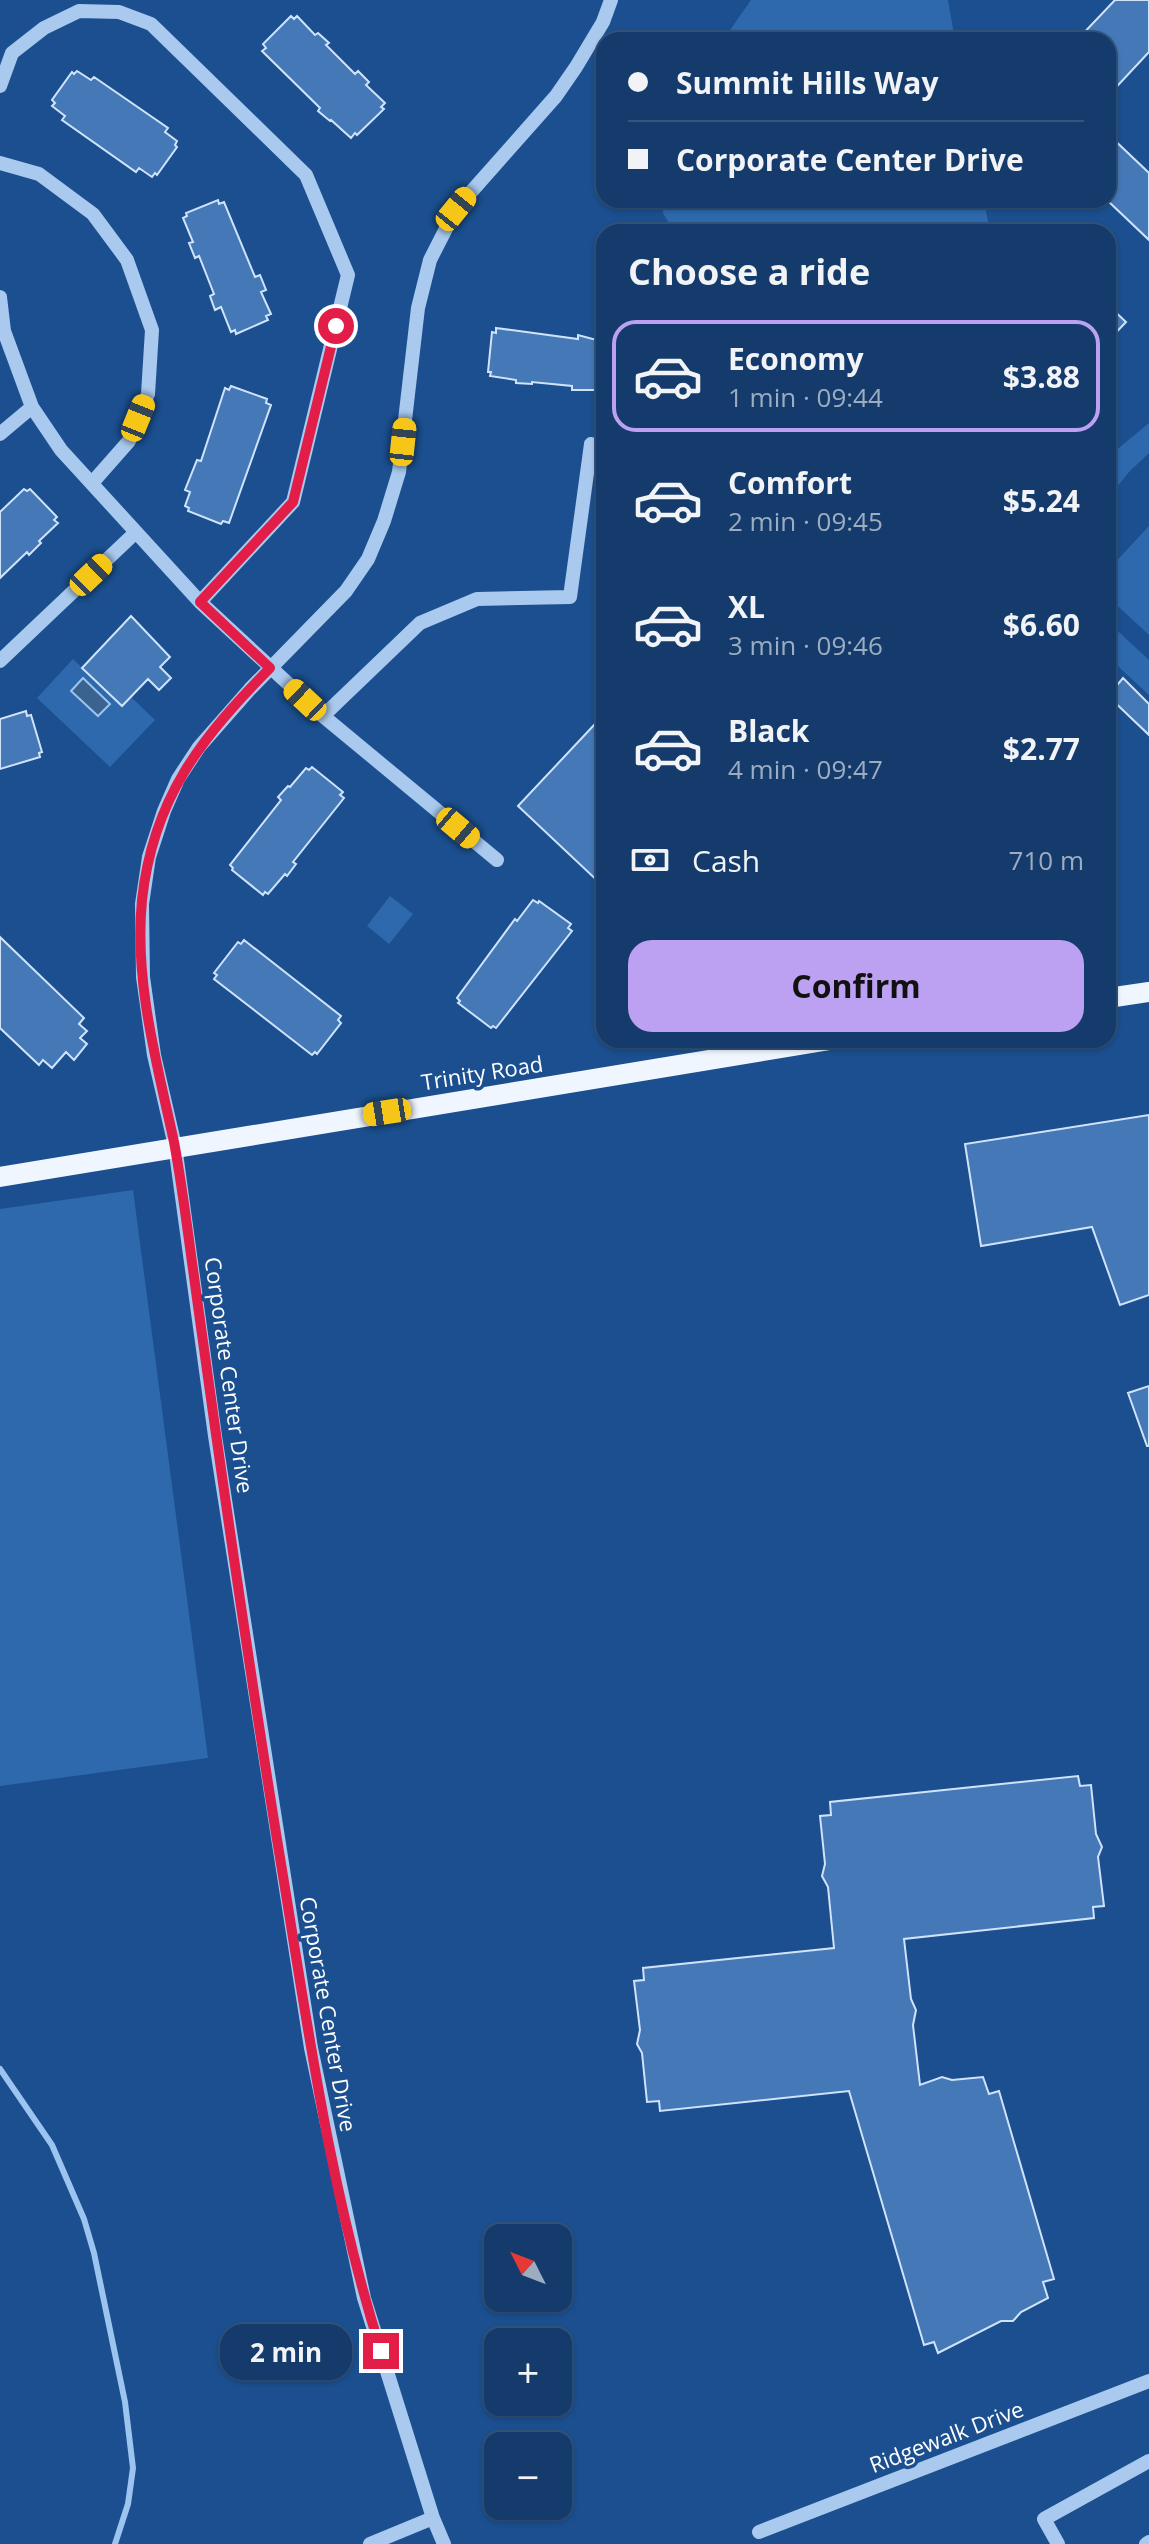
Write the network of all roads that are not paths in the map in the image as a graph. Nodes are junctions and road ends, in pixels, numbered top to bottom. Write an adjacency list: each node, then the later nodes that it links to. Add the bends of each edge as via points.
1 (611, 0): 2 (street, Corporate Center Drive)
2 (597, 32)
3 (596, 33): 14 (street, Corporate Center Drive, via 556,96 477,183 443,233 418,308 399,472 384,521 368,559 346,591)
4 (0, 86): 12 (street, via 12,53 44,28 79,11 119,12 151,24 306,175 348,275 293,502)
5 (0, 163): 10 (street, via 39,174 93,214 127,260 152,330 148,394 129,441)
6 (0, 297): 7 (street, via 4,331)
7 (32, 407): 8 (street); 10 (street)
8 (0, 434)
9 (591, 444): 15 (street, via 570,597 477,599 420,623)
10 (92, 483): 11 (street)
11 (136, 532): 12 (street); 13 (street)
12 (200, 602): 14 (street)
13 (0, 661)
14 (270, 668): 15 (street); 20 (street, Corporate Center Drive, via 199,747 178,779 149,857 142,904 143,977)
15 (323, 716): 16 (street)
16 (497, 860)
17 (1149, 992): 18 (main road)
18 (1116, 997)
19 (781, 1048): 20 (main road, Trinity Road)
20 (175, 1146): 21 (main road, Trinity Road); 24 (street, Corporate Center Drive, via 311,2048 364,2298)
21 (0, 1177)
22 (1149, 2381): 25 (street, Ridgewalk Drive)
23 (1149, 2461): 28 (street, via 1044,2519)
24 (433, 2518): 26 (street); 27 (street, Corporate Center Drive)
25 (759, 2532)
26 (370, 2544)
27 (444, 2544)
28 (1058, 2544)

